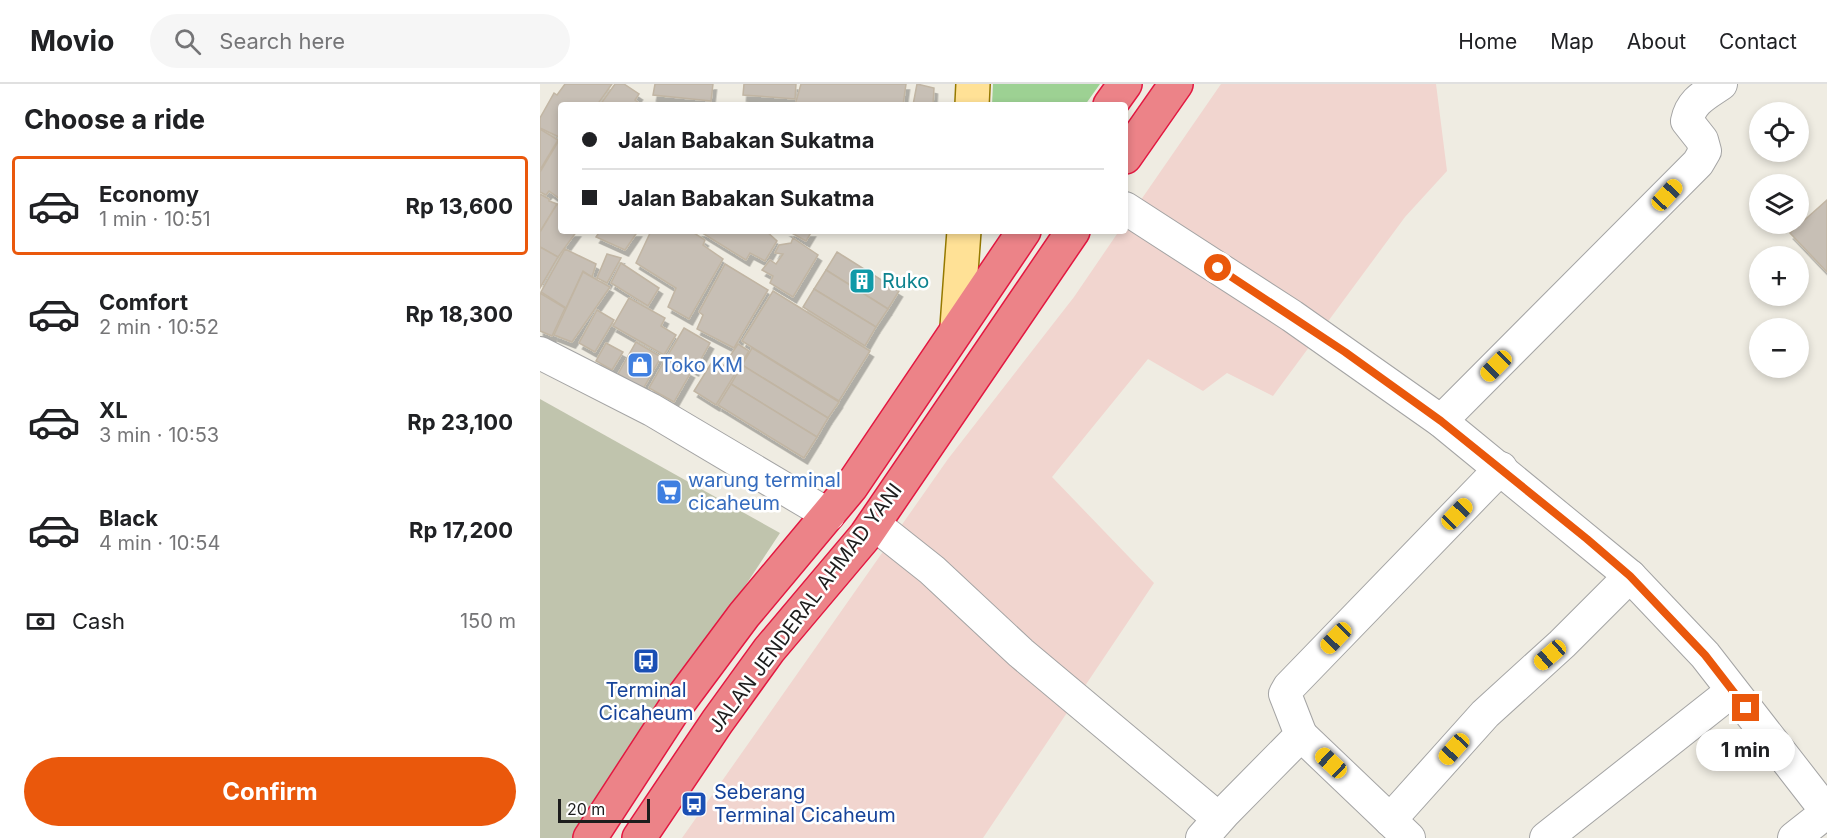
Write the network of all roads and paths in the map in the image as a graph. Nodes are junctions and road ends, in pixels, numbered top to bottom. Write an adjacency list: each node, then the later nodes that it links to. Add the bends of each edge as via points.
1 (973, 84): 5 (main road)
2 (1125, 84): 6 (highway)
3 (1721, 84): 14 (street, via 1689,110 1688,121 1706,151 1698,163)
4 (1166, 90): 7 (highway)
5 (972, 102)
6 (1112, 102)
7 (1128, 152)
8 (1128, 210): 14 (street, via 1292,316)
9 (964, 234): 12 (main road, JALAN JENDERAL AHMAD YANI)
10 (1022, 234): 12 (highway, JALAN JENDERAL AHMAD YANI)
11 (1071, 234): 17 (highway, JALAN JENDERAL AHMAD YANI)
12 (957, 327): 16 (highway, JALAN JENDERAL AHMAD YANI)
13 (540, 353): 16 (street, via 652,410)
14 (1441, 421): 15 (street)
15 (1501, 468): 18 (street); 20 (street, via 1289,687 1285,694)
16 (829, 515): 24 (highway, JALAN JENDERAL AHMAD YANI, via 750,607 674,709)
17 (874, 524): 22 (street, via 932,570); 25 (highway, JALAN JENDERAL AHMAD YANI, via 770,650)
18 (1630, 576): 19 (street, via 1705,655); 23 (street, via 1485,714)
19 (1732, 691): 21 (street); 26 (street)
20 (1301, 735): 22 (street); 23 (street)
21 (1818, 823)
22 (1210, 828)
23 (1400, 829)
24 (590, 838)
25 (639, 838)
26 (1546, 838)

